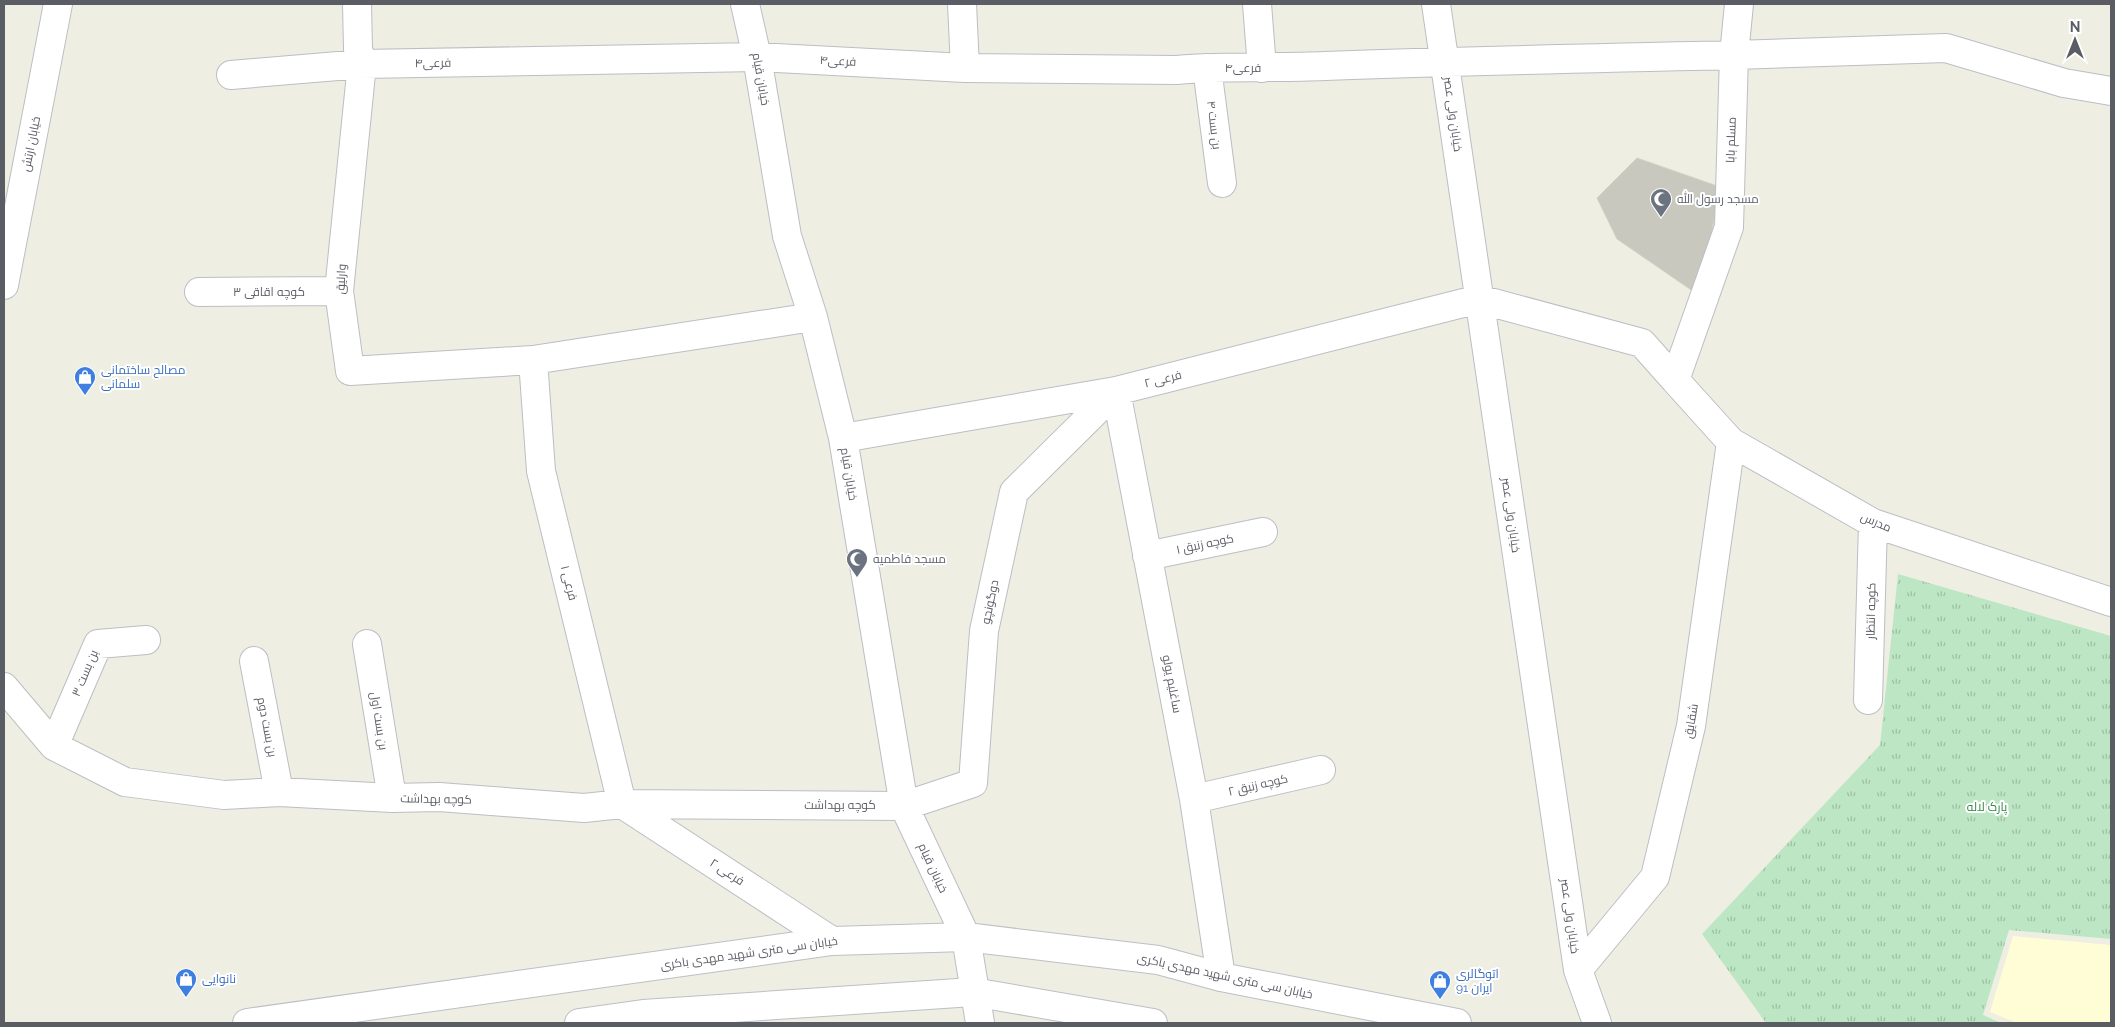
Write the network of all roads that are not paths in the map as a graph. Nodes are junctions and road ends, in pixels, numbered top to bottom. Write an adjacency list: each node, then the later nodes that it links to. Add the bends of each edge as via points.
1 (58, 4): 18 (street, خیابان ارتش)
2 (356, 4): 11 (street, وارلیق, via 358,50)
3 (745, 4): 9 (street, خیابان قیام)
4 (962, 4): 12 (street)
5 (1257, 4): 14 (street)
6 (1436, 4): 10 (street, خیابان ولی عصر)
7 (1740, 4): 8 (street, مسلم بابا)
8 (1734, 55): 10 (street, فرعی۴); 16 (street, via 1946,48 2064,83); 24 (street, مسلم بابا, via 1729,227)
9 (757, 58): 11 (street, فرعی۴); 12 (street, فرعی۴); 22 (street, خیابان قیام, via 787,236)
10 (1445, 61): 14 (street, فرعی۴); 21 (street, خیابان ولی عصر)
11 (362, 64): 15 (street, فرعی۴); 19 (street, وارلیق)
12 (965, 68): 13 (street, فرعی۴)
13 (1207, 68): 14 (street, فرعی۴); 17 (street, بن بست ۴)
14 (1262, 68)
15 (231, 75)
16 (2111, 90)
17 (1222, 183)
18 (4, 285)
19 (339, 291): 20 (street, کوچه اقاقی ۳); 23 (street, وارلیق, via 350,371)
20 (199, 292)
21 (1480, 299): 24 (street, via 1642,343); 25 (street, فرعی ۲); 46 (street, خیابان ولی عصر)
22 (812, 317): 23 (street); 26 (street, خیابان قیام)
23 (533, 360): 42 (street, فرعی ۱, via 541,471)
24 (1675, 380): 27 (street, مدرس)
25 (1116, 391): 26 (street, فرعی ۲); 30 (street, ساغلیم یولو); 43 (street, دوگونچو, via 1014,492 984,631 974,783)
26 (843, 438): 43 (street, خیابان قیام)
27 (1731, 442): 28 (street, مدرس); 46 (street, شقایق, via 1691,726 1655,877)
28 (1873, 523): 31 (street, مدرس); 36 (street, کوچه انتظار)
29 (1263, 532): 30 (street, کوچه زنبق ۱)
30 (1147, 556): 41 (street, ساغلیم یولو)
31 (2111, 602)
32 (146, 640): 37 (street, بن بست ۳, via 98,644)
33 (366, 644): 40 (street, بن بست اول)
34 (254, 662): 39 (street, بن بست دوم)
35 (4, 687): 37 (street, کوچه بهداشت)
36 (1868, 700)
37 (54, 746): 39 (street, کوچه بهداشت, via 126,782 224,795)
38 (1321, 770): 41 (street, کوچه زنبق ۲)
39 (279, 792): 40 (street, کوچه بهداشت)
40 (392, 798): 42 (street, کوچه بهداشت, via 439,797 584,808)
41 (1194, 799): 47 (street, ساغلیم یولو)
42 (622, 804): 43 (street, کوچه بهداشت); 45 (street, فرعی ۲)
43 (904, 806): 44 (street, خیابان قیام)
44 (966, 937): 45 (street, خیابان سی متری شهید مهدی باکری); 47 (street, خیابان سی متری شهید مهدی باکری, via 1158,960); 48 (street, خیابان قیام)
45 (832, 941): 50 (street, خیابان سی متری شهید مهدی باکری)
46 (1578, 970): 55 (street, خیابان ولی عصر)
47 (1221, 977): 54 (street, خیابان سی متری شهید مهدی باکری)
48 (974, 992): 49 (street); 52 (street, خیابان قیام); 53 (street)
49 (646, 1019): 51 (street)
50 (247, 1023)
51 (579, 1023)
52 (980, 1023)
53 (1153, 1023)
54 (1457, 1023)
55 (1596, 1023)

